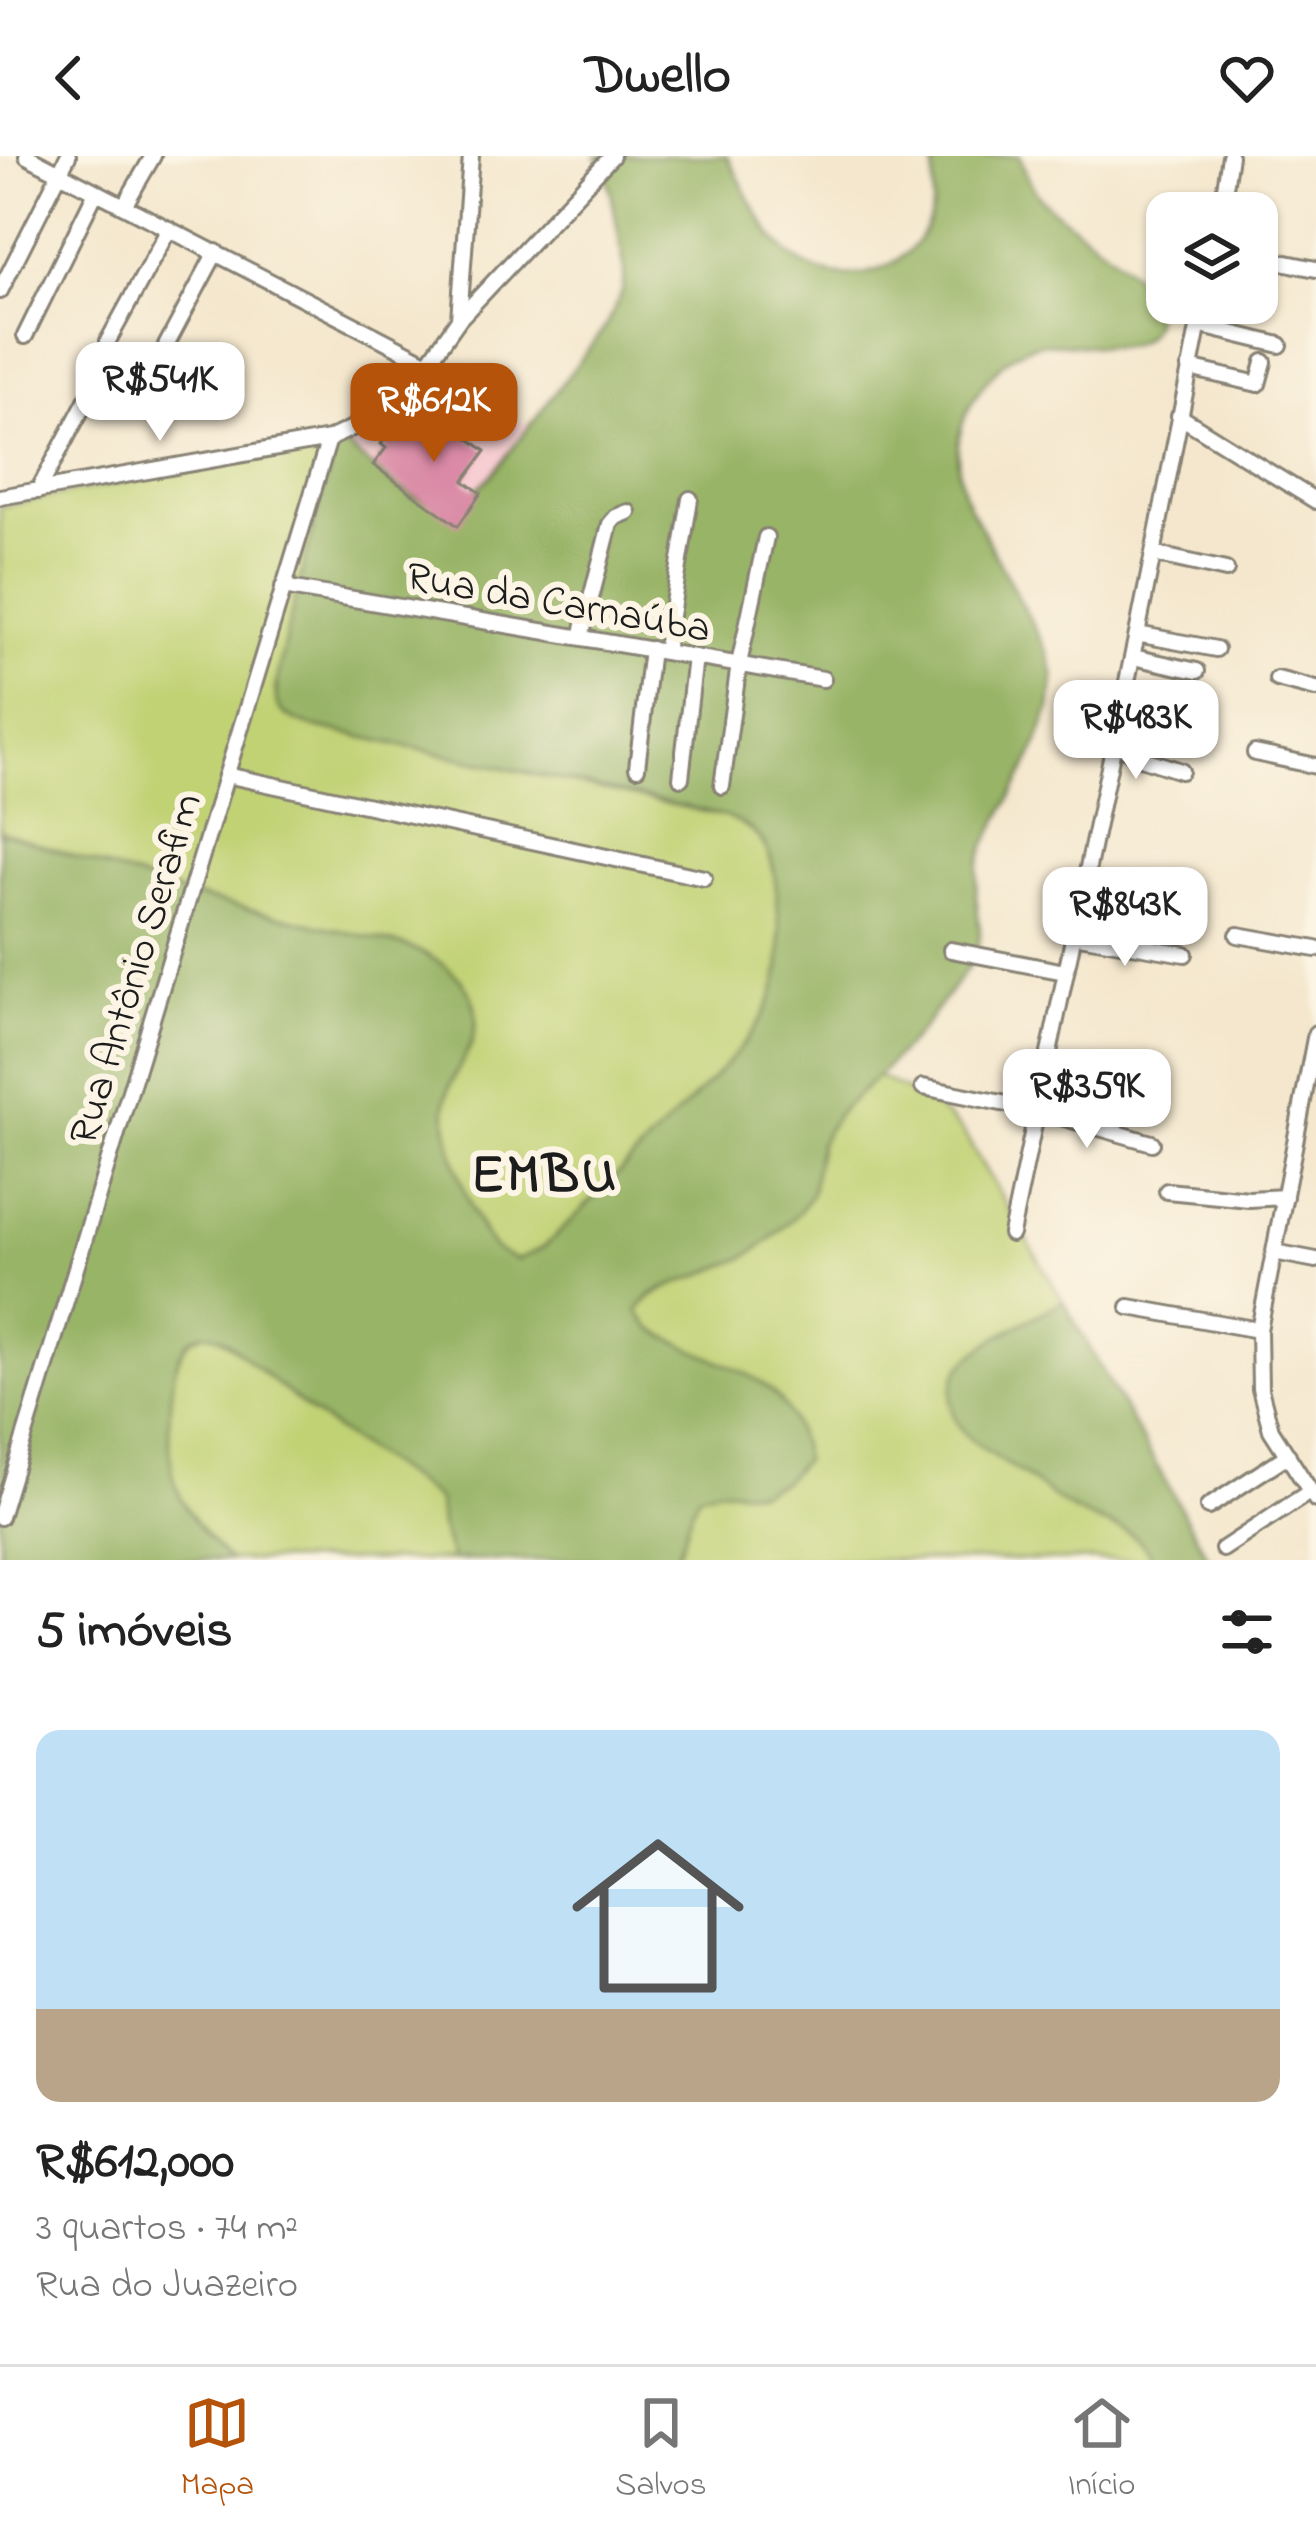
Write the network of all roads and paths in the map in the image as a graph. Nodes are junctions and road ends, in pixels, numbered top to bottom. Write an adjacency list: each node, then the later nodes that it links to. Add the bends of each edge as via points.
1 (27, 156): 7 (street)
2 (68, 156): 7 (street)
3 (153, 156): 10 (street)
4 (471, 156): 16 (street)
5 (612, 156): 16 (street)
6 (1230, 156): 9 (street)
7 (59, 173): 8 (street); 15 (street)
8 (96, 192): 10 (street); 18 (street)
9 (1224, 192)
10 (124, 206): 11 (street)
11 (169, 229): 12 (street); 19 (street)
12 (216, 252): 22 (street); 24 (street)
13 (1278, 261): 14 (street)
14 (1316, 269)
15 (0, 291)
16 (459, 319): 22 (street)
17 (1198, 325): 20 (street); 23 (street)
18 (25, 335)
19 (108, 341)
20 (1280, 345)
21 (1264, 362): 23 (street, via 1258,384)
22 (428, 363): 27 (street, via 395,403)
23 (1189, 368): 26 (street)
24 (150, 376)
25 (88, 397): 28 (street)
26 (1179, 416): 31 (street); 34 (street)
27 (329, 439): 28 (street); 36 (street, Rua Antônio Serafim)
28 (38, 491): 29 (street)
29 (0, 497)
30 (690, 499): 40 (street)
31 (1316, 501)
32 (628, 512): 38 (street, via 607,532)
33 (766, 537): 43 (street)
34 (1153, 554): 35 (street); 37 (street)
35 (1226, 570)
36 (283, 587): 38 (street, Rua da Carnaúba); 53 (street, Rua Antônio Serafim)
37 (1138, 634): 39 (street); 42 (street)
38 (581, 638): 40 (street, Rua da Carnaúba)
39 (1216, 649)
40 (658, 651): 41 (street, Rua da Carnaúba); 51 (street)
41 (695, 657): 43 (street, Rua da Carnaúba); 54 (street)
42 (1132, 657): 44 (street); 48 (street)
43 (739, 664): 45 (street, Rua da Carnaúba); 55 (street)
44 (1197, 670)
45 (823, 679)
46 (1277, 680): 47 (street)
47 (1316, 689)
48 (1114, 742): 52 (street); 57 (street)
49 (1255, 753): 50 (street)
50 (1316, 766)
51 (637, 768)
52 (1181, 771)
53 (226, 775): 56 (street); 77 (street, Rua Antônio Serafim)
54 (681, 778)
55 (722, 786)
56 (704, 878)
57 (1073, 934): 61 (street); 62 (street)
58 (1238, 935): 60 (street)
59 (951, 950): 62 (street)
60 (1316, 950)
61 (1185, 954)
62 (1065, 972): 65 (street)
63 (1316, 1033): 68 (street)
64 (923, 1087): 65 (street)
65 (1036, 1110): 66 (street); 69 (street)
66 (1153, 1143)
67 (1167, 1191): 68 (street)
68 (1285, 1197): 70 (street)
69 (1011, 1234)
70 (1274, 1252): 71 (street); 73 (street)
71 (1316, 1260)
72 (1129, 1307): 73 (street)
73 (1259, 1330): 74 (street, via 1260,1389)
74 (1288, 1455): 75 (street); 76 (street)
75 (1313, 1495): 78 (street)
76 (1208, 1507)
77 (0, 1517)
78 (1223, 1549)

